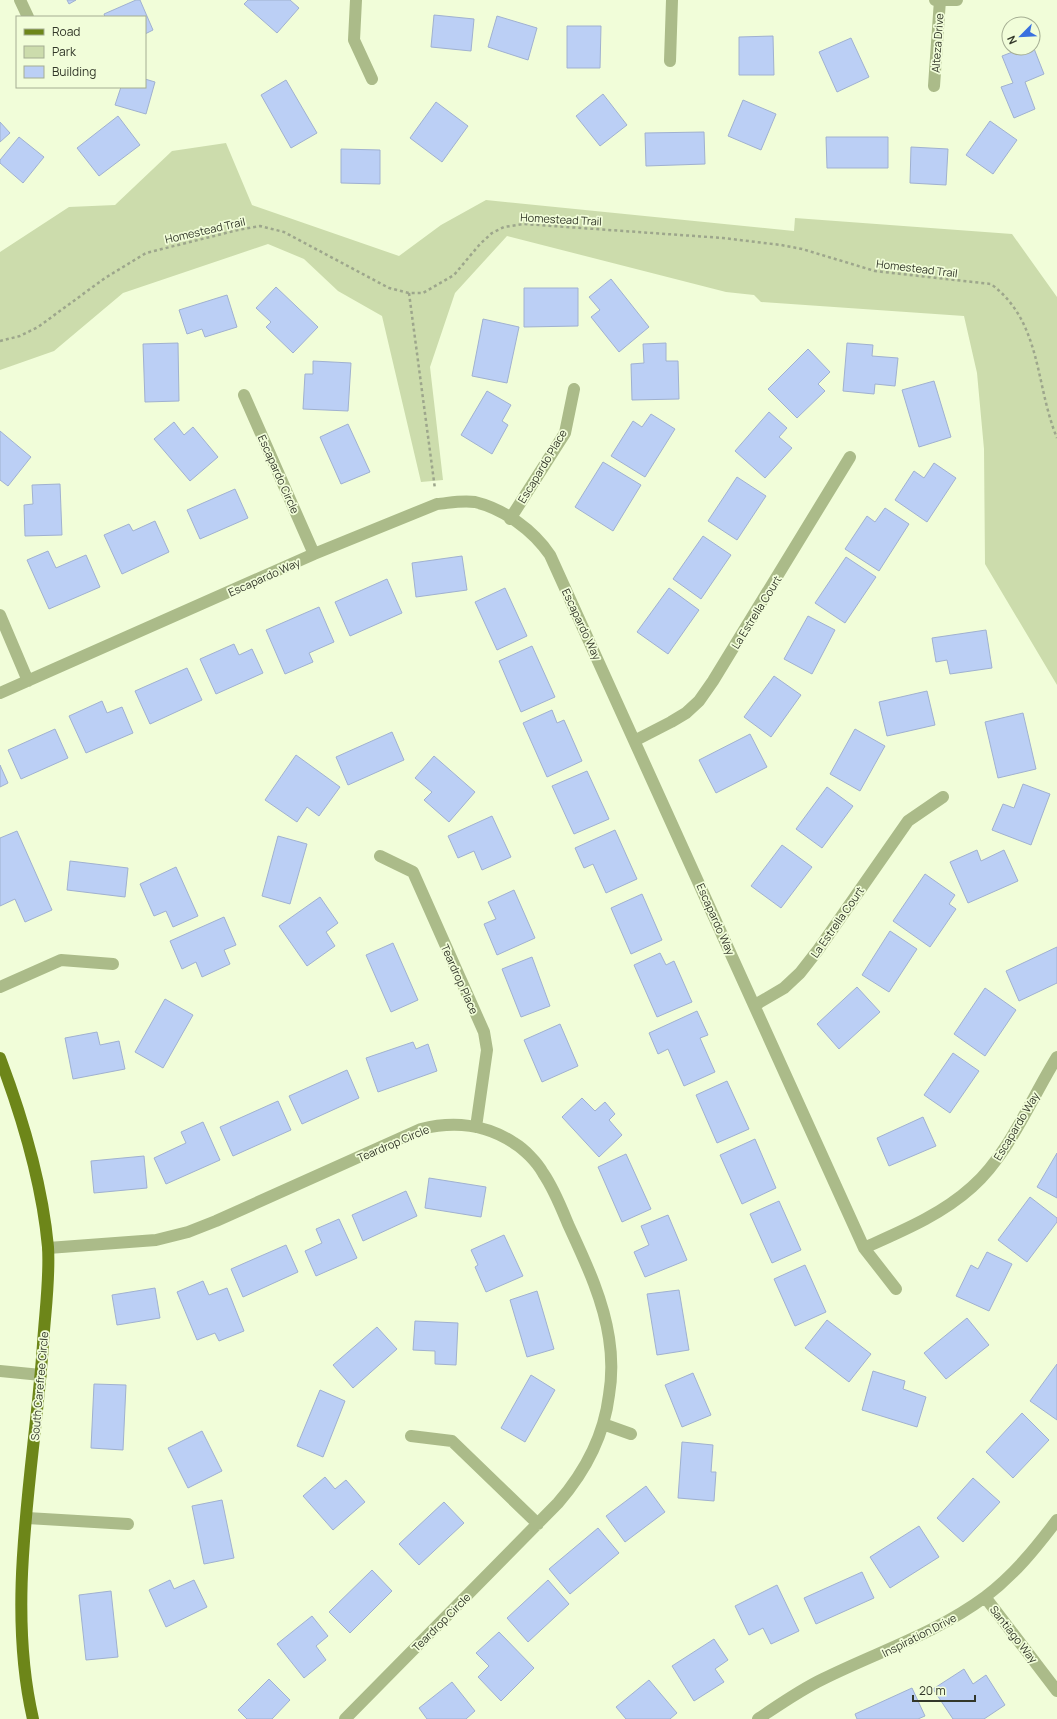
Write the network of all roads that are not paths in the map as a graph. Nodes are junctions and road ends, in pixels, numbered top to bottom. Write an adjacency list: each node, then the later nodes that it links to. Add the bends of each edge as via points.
1 (20, 0): 7 (street)
2 (356, 0): 9 (street, via 354,40)
3 (672, 0): 8 (street)
4 (935, 0): 5 (street, Alteza Drive)
5 (940, 0): 6 (street, Alteza Drive); 10 (street, Alteza Drive)
6 (957, 0)
7 (28, 16)
8 (670, 61)
9 (372, 78)
10 (934, 86)
11 (574, 389): 14 (street, Escapardo Place, via 565,433)
12 (244, 394): 15 (street, Escapardo Circle)
13 (850, 457): 19 (street, La Estrella Court, via 699,701 671,722)
14 (510, 519): 15 (street, Escapardo Way, via 493,508 474,502 437,504); 19 (street, Escapardo Way, via 541,541 550,555)
15 (314, 554): 17 (street, Escapardo Way)
16 (0, 615): 17 (street)
17 (28, 681): 18 (street, Escapardo Way)
18 (0, 693)
19 (636, 740): 24 (street, Escapardo Way)
20 (943, 798): 24 (street, La Estrella Court, via 908,821 800,973 784,988)
21 (380, 856): 27 (street, Teardrop Place, via 413,872 484,1032 487,1050)
22 (113, 964): 23 (street, via 61,960)
23 (0, 987)
24 (755, 1005): 29 (street, Escapardo Way)
25 (1057, 1057): 29 (street, Escapardo Way, via 1004,1148 973,1186 933,1215)
26 (0, 1058): 28 (main road, South Carefree Circle, via 27,1137)
27 (476, 1127): 28 (street, Teardrop Circle, via 438,1125 421,1129 188,1232 156,1240); 33 (street, Teardrop Circle, via 496,1133 515,1143 543,1172 590,1273 609,1338 611,1375)
28 (48, 1248): 32 (main road, South Carefree Circle)
29 (864, 1248): 30 (street, Escapardo Way)
30 (896, 1290)
31 (0, 1371): 32 (street)
32 (41, 1375): 36 (main road, South Carefree Circle)
33 (603, 1424): 34 (street); 39 (street, Teardrop Circle, via 585,1467 573,1486)
34 (631, 1434)
35 (411, 1436): 39 (street, via 452,1441)
36 (27, 1518): 38 (street); 42 (main road, South Carefree Circle, via 22,1607 24,1653)
37 (1057, 1520): 40 (street, Inspiration Drive, via 1029,1557)
38 (128, 1524)
39 (538, 1524): 43 (street, Teardrop Circle)
40 (985, 1597): 41 (street, Santiago Way); 44 (street, Inspiration Drive, via 936,1628 804,1689)
41 (1057, 1691)
42 (33, 1719)
43 (345, 1719)
44 (758, 1719)

